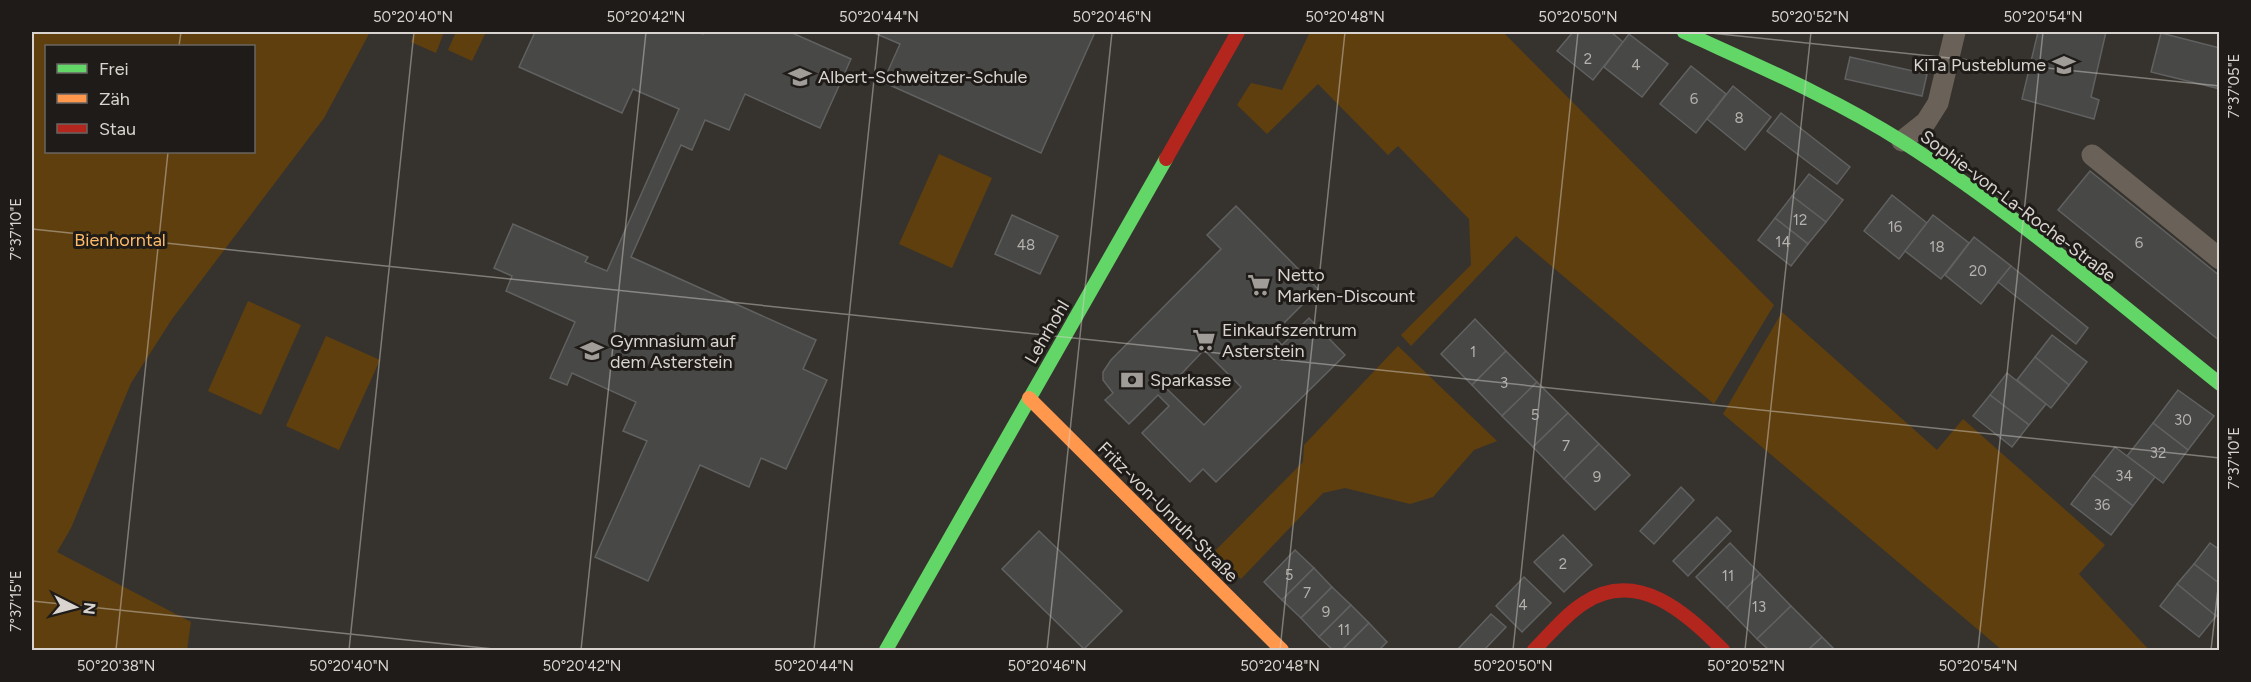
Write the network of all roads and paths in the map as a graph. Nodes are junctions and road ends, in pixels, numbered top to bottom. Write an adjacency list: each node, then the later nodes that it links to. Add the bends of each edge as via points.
1 (1684, 32): 4 (street, Sophie-von-La-Roche-Straße, via 1820,95)
2 (1955, 32): 4 (street, via 1938,103 1926,122)
3 (1231, 35): 8 (street, Lehrhohl)
4 (1902, 141): 7 (street, Sophie-von-La-Roche-Straße, via 1985,200)
5 (2092, 155): 6 (street)
6 (2220, 259)
7 (2220, 384)
8 (1029, 398): 9 (street, Lehrhohl); 10 (street, Fritz-von-Unruh-Straße)
9 (886, 651)
10 (1282, 651)
11 (1534, 651): 12 (street, via 1582,605 1621,590 1649,594 1680,609)
12 (1723, 651)

